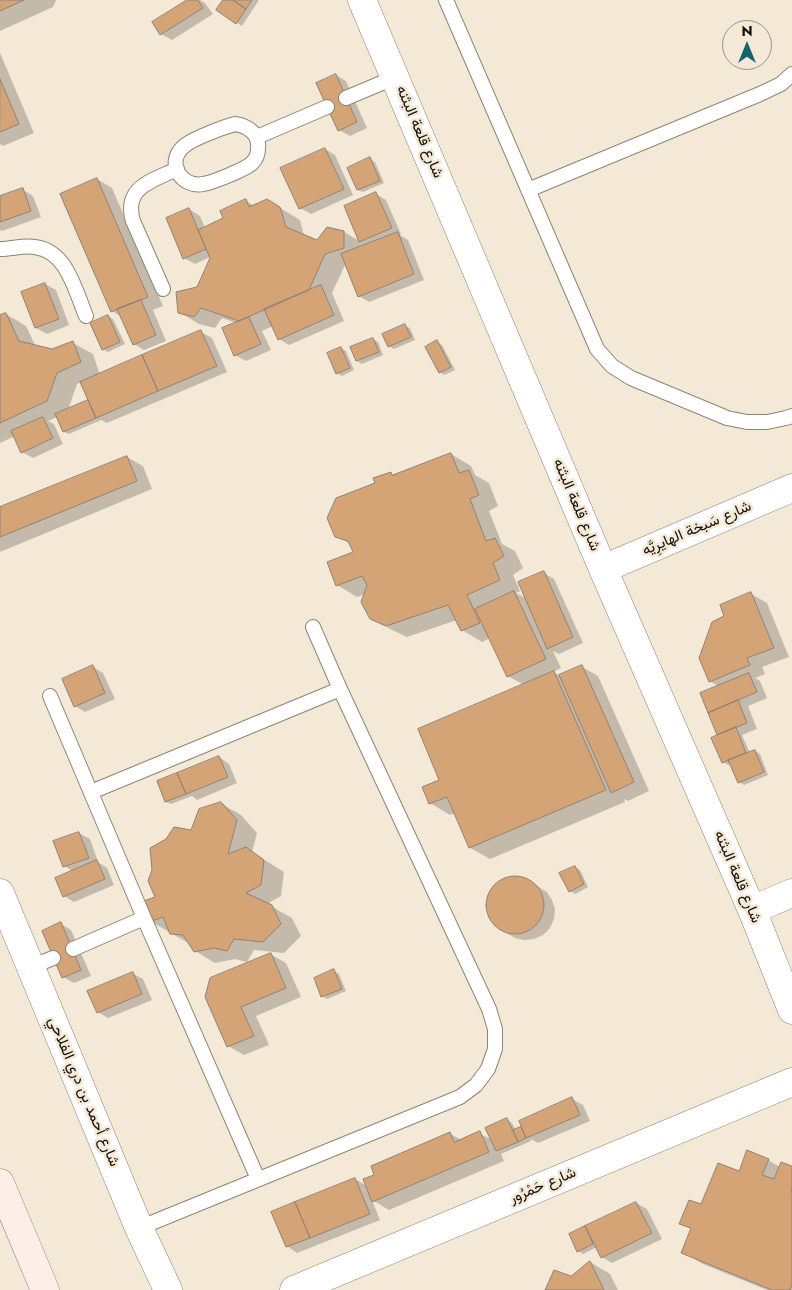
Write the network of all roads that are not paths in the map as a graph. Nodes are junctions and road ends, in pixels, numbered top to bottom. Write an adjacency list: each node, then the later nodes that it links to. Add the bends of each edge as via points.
1 (362, 0): 4 (street, شارع قلعة البثنه)
2 (446, 0): 9 (lane)
3 (792, 74): 9 (lane, via 781,84 760,94)
4 (396, 77): 5 (lane); 15 (street, شارع قلعة البثنه)
5 (346, 98)
6 (327, 107): 7 (lane)
7 (257, 137): 8 (lane, via 244,126 227,126 183,148 178,154); 8 (lane, via 259,146 252,163 206,184 188,183)
8 (177, 169): 11 (lane, via 140,187 131,202 133,221)
9 (528, 190): 13 (lane, via 597,349 612,366 630,378 727,418 767,422)
10 (0, 249): 12 (lane, via 21,246 51,252 70,276)
11 (163, 289)
12 (86, 316)
13 (792, 416)
14 (792, 488): 15 (street, شارع سَبخة الهايرِيَّه)
15 (603, 569): 22 (street, شارع قلعة البثنه)
16 (313, 627): 17 (lane)
17 (340, 689): 19 (lane); 27 (lane, via 489,1009 495,1029 494,1049 488,1068 476,1085 460,1097)
18 (50, 696): 19 (lane)
19 (91, 792): 23 (lane)
20 (0, 893): 29 (street, شارع أحمد بن دري الفلاحي, via 42,962)
21 (792, 893): 22 (street)
22 (752, 910): 25 (street, شارع قلعة البثنه)
23 (144, 918): 24 (lane); 27 (lane)
24 (73, 949)
25 (792, 1010)
26 (792, 1082): 32 (street, شارع حَمْرُور)
27 (258, 1179): 29 (lane)
28 (0, 1183): 30 (street)
29 (139, 1228): 31 (street, شارع أحمد بن دري الفلاحي)
30 (45, 1290)
31 (168, 1290)
32 (294, 1290)

